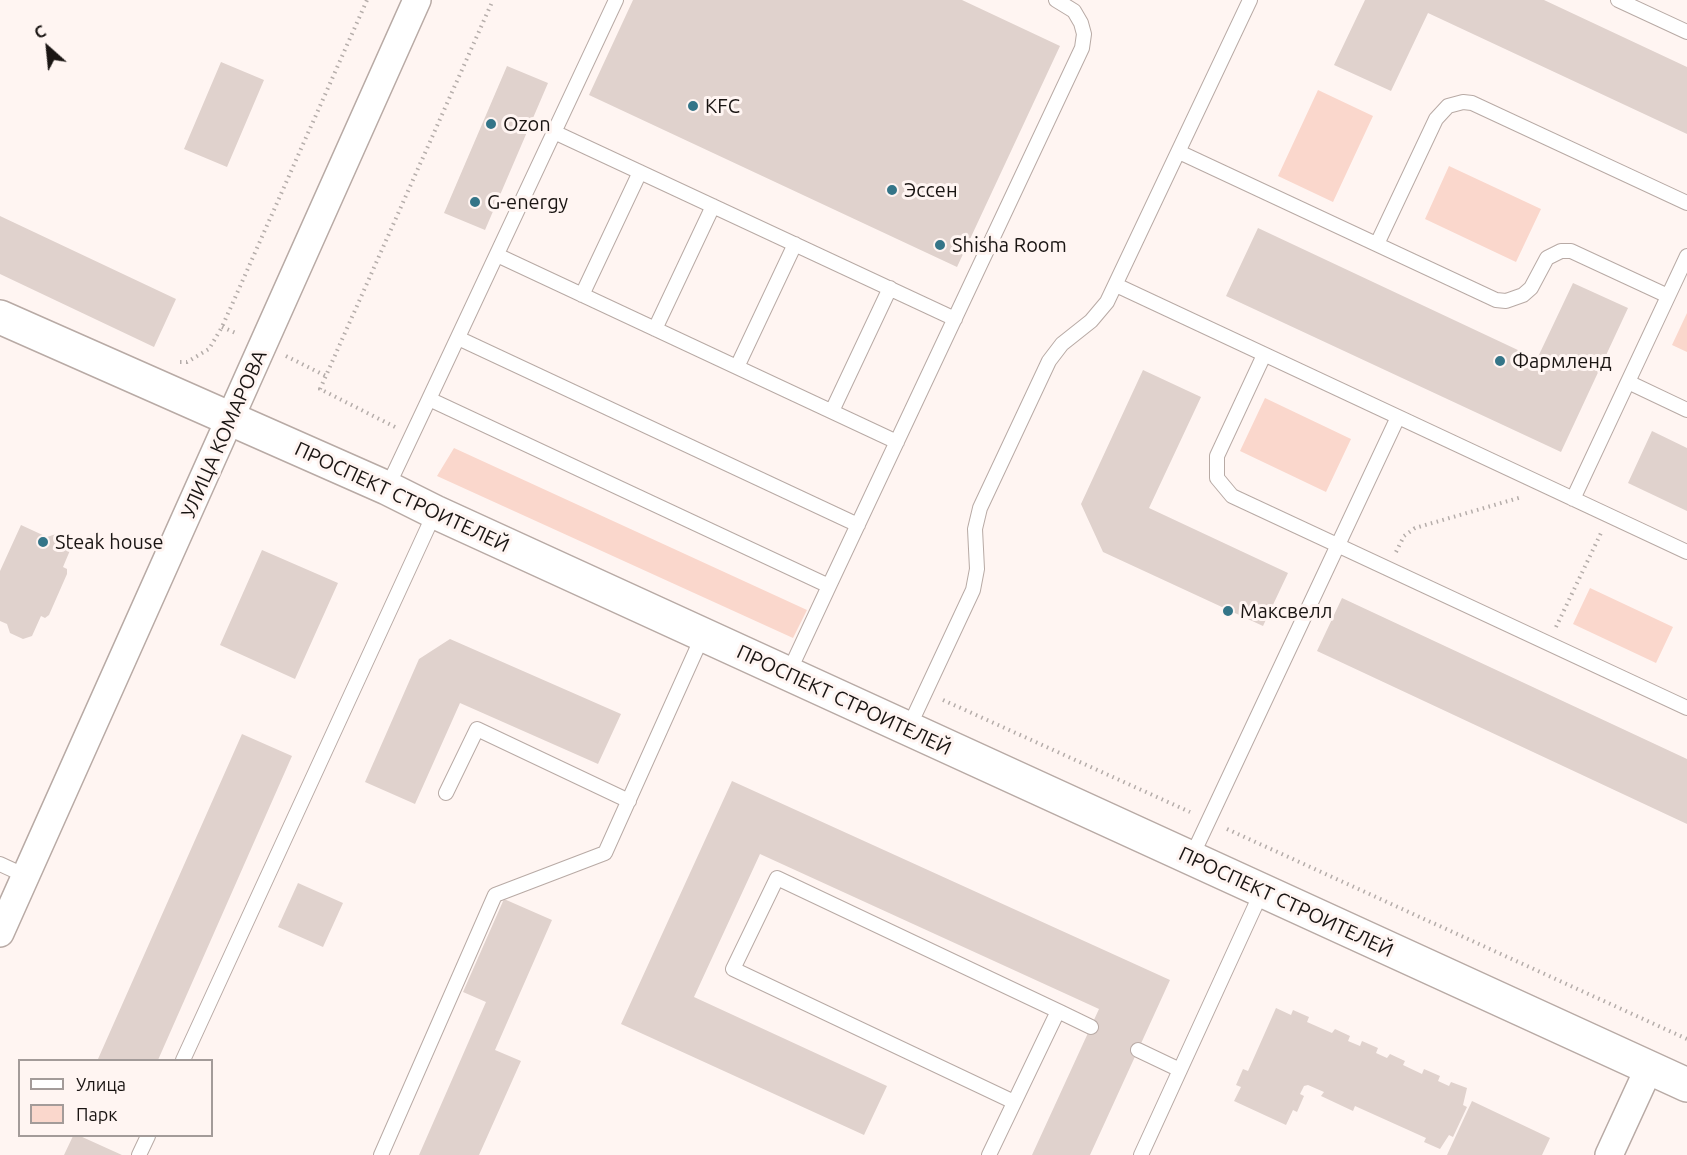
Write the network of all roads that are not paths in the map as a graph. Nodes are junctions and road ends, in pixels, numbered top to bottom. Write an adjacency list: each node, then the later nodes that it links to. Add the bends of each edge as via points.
1 (417, 0): 31 (street, УЛИЦА КОМАРОВА)
2 (616, 0): 7 (lane)
3 (1056, 0): 21 (lane, via 1074,11 1081,23 1082,48)
4 (1250, 0): 8 (lane)
5 (1619, 0): 6 (lane)
6 (1687, 32)
7 (554, 132): 9 (lane); 14 (lane)
8 (1179, 152): 13 (lane); 16 (lane)
9 (640, 172): 11 (lane); 18 (lane)
10 (1687, 203): 13 (lane, via 1472,103 1455,103 1441,111 1436,120)
11 (713, 206): 12 (lane); 22 (lane)
12 (795, 244): 17 (lane); 25 (lane)
13 (1377, 244): 19 (lane, via 1496,300 1523,295 1548,258 1561,251 1571,251)
14 (496, 255): 18 (lane); 23 (lane)
15 (1687, 256): 19 (lane)
16 (1116, 285): 24 (lane); 43 (lane, via 1091,321 1062,344 1049,361 980,508 975,529 977,569 973,590)
17 (890, 288): 21 (lane); 29 (lane)
18 (582, 295): 22 (lane)
19 (1668, 296): 26 (lane)
20 (0, 317): 31 (street, ПРОСПЕКТ СТРОИТЕЛЕЙ)
21 (955, 319): 32 (lane)
22 (655, 329): 25 (lane)
23 (458, 338): 27 (lane); 36 (lane)
24 (1264, 355): 30 (lane); 37 (lane, via 1217,456 1217,478 1232,496)
25 (737, 367): 29 (lane)
26 (1628, 382): 28 (lane); 34 (lane)
27 (429, 399): 33 (lane); 39 (lane)
28 (1687, 410)
29 (832, 411): 32 (lane)
30 (1398, 417): 34 (lane); 37 (lane)
31 (230, 419): 33 (street, ПРОСПЕКТ СТРОИТЕЛЕЙ); 48 (street, УЛИЦА КОМАРОВА)
32 (897, 442): 36 (lane)
33 (387, 488): 35 (street, ПРОСПЕКТ СТРОИТЕЛЕЙ)
34 (1573, 499): 38 (lane)
35 (435, 512): 40 (street, ПРОСПЕКТ СТРОИТЕЛЕЙ); 54 (lane)
36 (858, 525): 39 (lane)
37 (1338, 545): 42 (lane); 46 (lane)
38 (1687, 552)
39 (829, 586): 41 (lane)
40 (703, 635): 41 (street, ПРОСПЕКТ СТРОИТЕЛЕЙ); 45 (lane)
41 (788, 674): 43 (street, ПРОСПЕКТ СТРОИТЕЛЕЙ)
42 (1687, 708)
43 (908, 729): 46 (street, ПРОСПЕКТ СТРОИТЕЛЕЙ)
44 (446, 793): 45 (lane, via 477,729)
45 (629, 801): 61 (lane, via 605,853 495,895)
46 (1191, 858): 49 (street, ПРОСПЕКТ СТРОИТЕЛЕЙ)
47 (0, 864): 48 (lane)
48 (26, 876): 50 (street, УЛИЦА КОМАРОВА)
49 (1262, 891): 55 (street, ПРОСПЕКТ СТРОИТЕЛЕЙ); 56 (lane)
50 (0, 933)
51 (1058, 1011): 52 (lane); 58 (lane); 58 (lane, via 777,878 733,969)
52 (1091, 1027)
53 (1138, 1050): 56 (lane)
54 (183, 1059)
55 (1649, 1068): 57 (street, ПРОСПЕКТ СТРОИТЕЛЕЙ); 64 (street)
56 (1180, 1070): 63 (lane)
57 (1687, 1085)
58 (1014, 1102): 62 (lane)
59 (148, 1137): 60 (lane)
60 (139, 1155)
61 (381, 1155)
62 (989, 1155)
63 (1141, 1155)
64 (1610, 1155)

